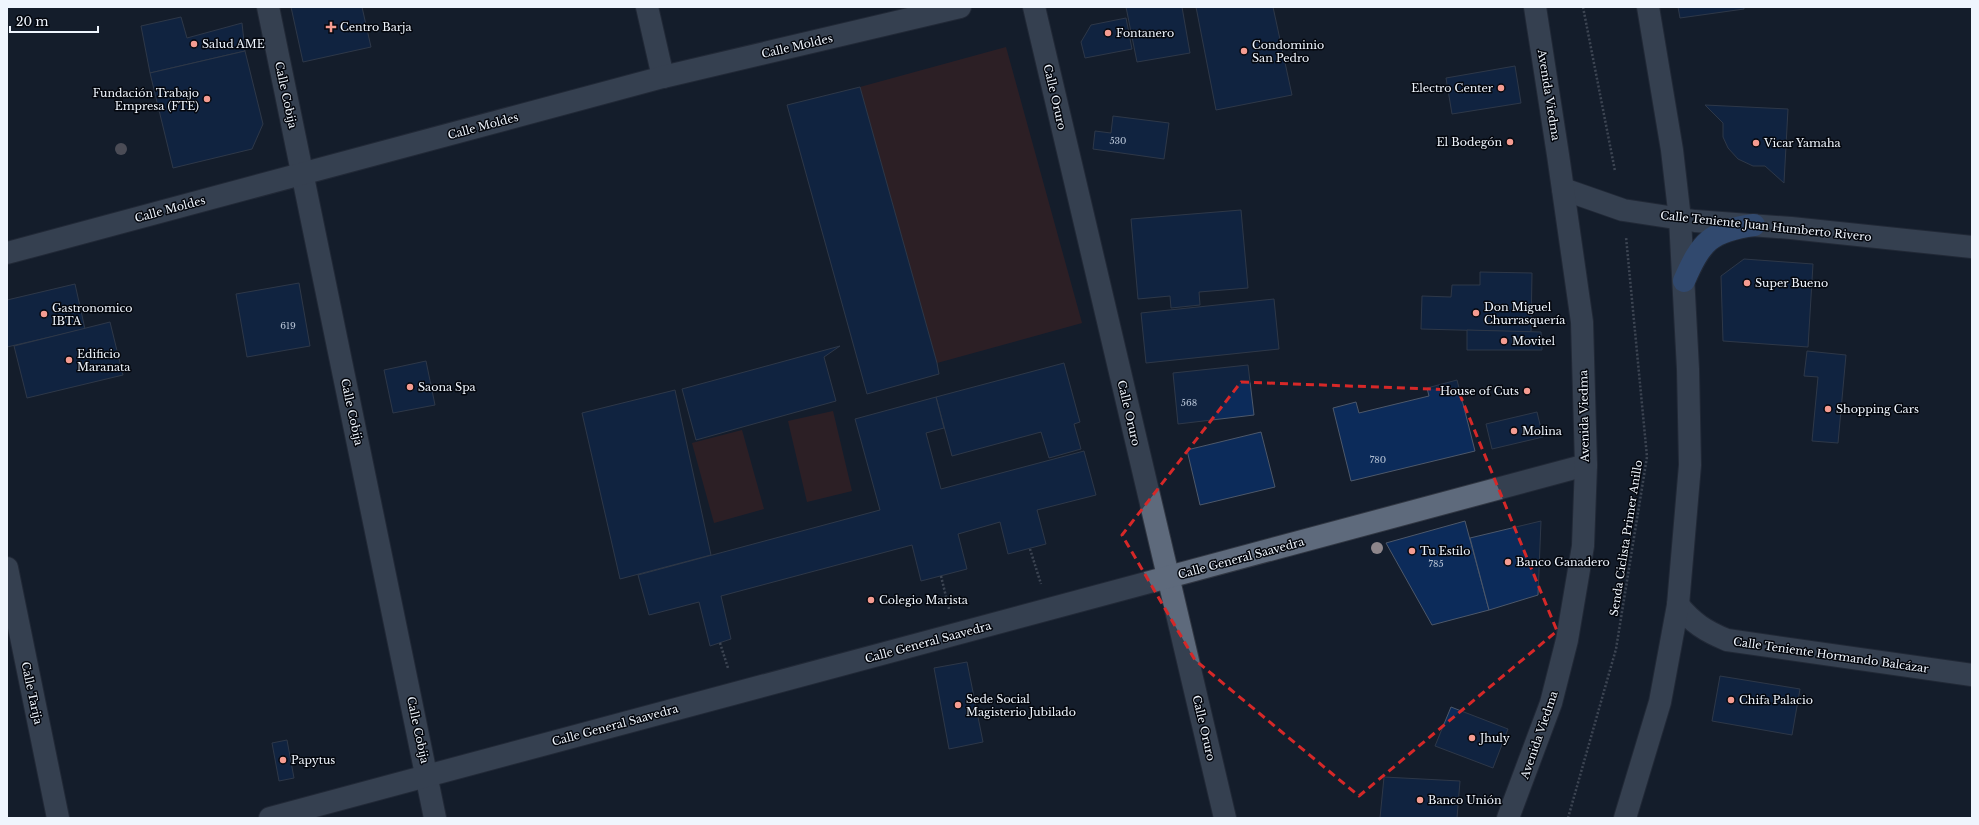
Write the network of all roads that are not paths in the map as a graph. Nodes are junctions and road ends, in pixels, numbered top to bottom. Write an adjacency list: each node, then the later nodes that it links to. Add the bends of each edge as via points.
1 (268, 7): 8 (street, Calle Cobija)
2 (647, 7): 7 (street)
3 (960, 7): 7 (street, Calle Moldes)
4 (1034, 7): 17 (street, Calle Oruro)
5 (1534, 7): 9 (street, Avenida Viedma)
6 (1648, 7): 10 (street, via 1672,150)
7 (663, 77): 8 (street, Calle Moldes)
8 (302, 174): 13 (street, Calle Moldes); 20 (street, Calle Cobija)
9 (1564, 189): 10 (street, Calle Teniente Juan Humberto Rivero, via 1623,210); 15 (street, Avenida Viedma, via 1582,322)
10 (1680, 219): 11 (street, Calle Teniente Juan Humberto Rivero); 14 (street)
11 (1754, 225): 12 (street, Calle Teniente Juan Humberto Rivero); 14 (main road, via 1730,228 1709,240 1694,258)
12 (1972, 247)
13 (7, 252)
14 (1684, 281): 18 (street, via 1690,465)
15 (1586, 465): 17 (street, Calle General Saavedra); 25 (street, Avenida Viedma, via 1582,546 1567,640 1550,703)
16 (7, 568): 21 (street, Calle Tarija)
17 (1168, 578): 20 (street, Calle General Saavedra); 24 (street, Calle Oruro)
18 (1678, 605): 19 (street, Calle Teniente Hormando Balcázar, via 1689,618 1706,631 1727,640); 26 (street, via 1660,702)
19 (1972, 675)
20 (428, 775): 22 (street, Calle General Saavedra); 23 (street, Calle Cobija)
21 (58, 818)
22 (270, 818)
23 (435, 818)
24 (1226, 818)
25 (1508, 818)
26 (1625, 818)

